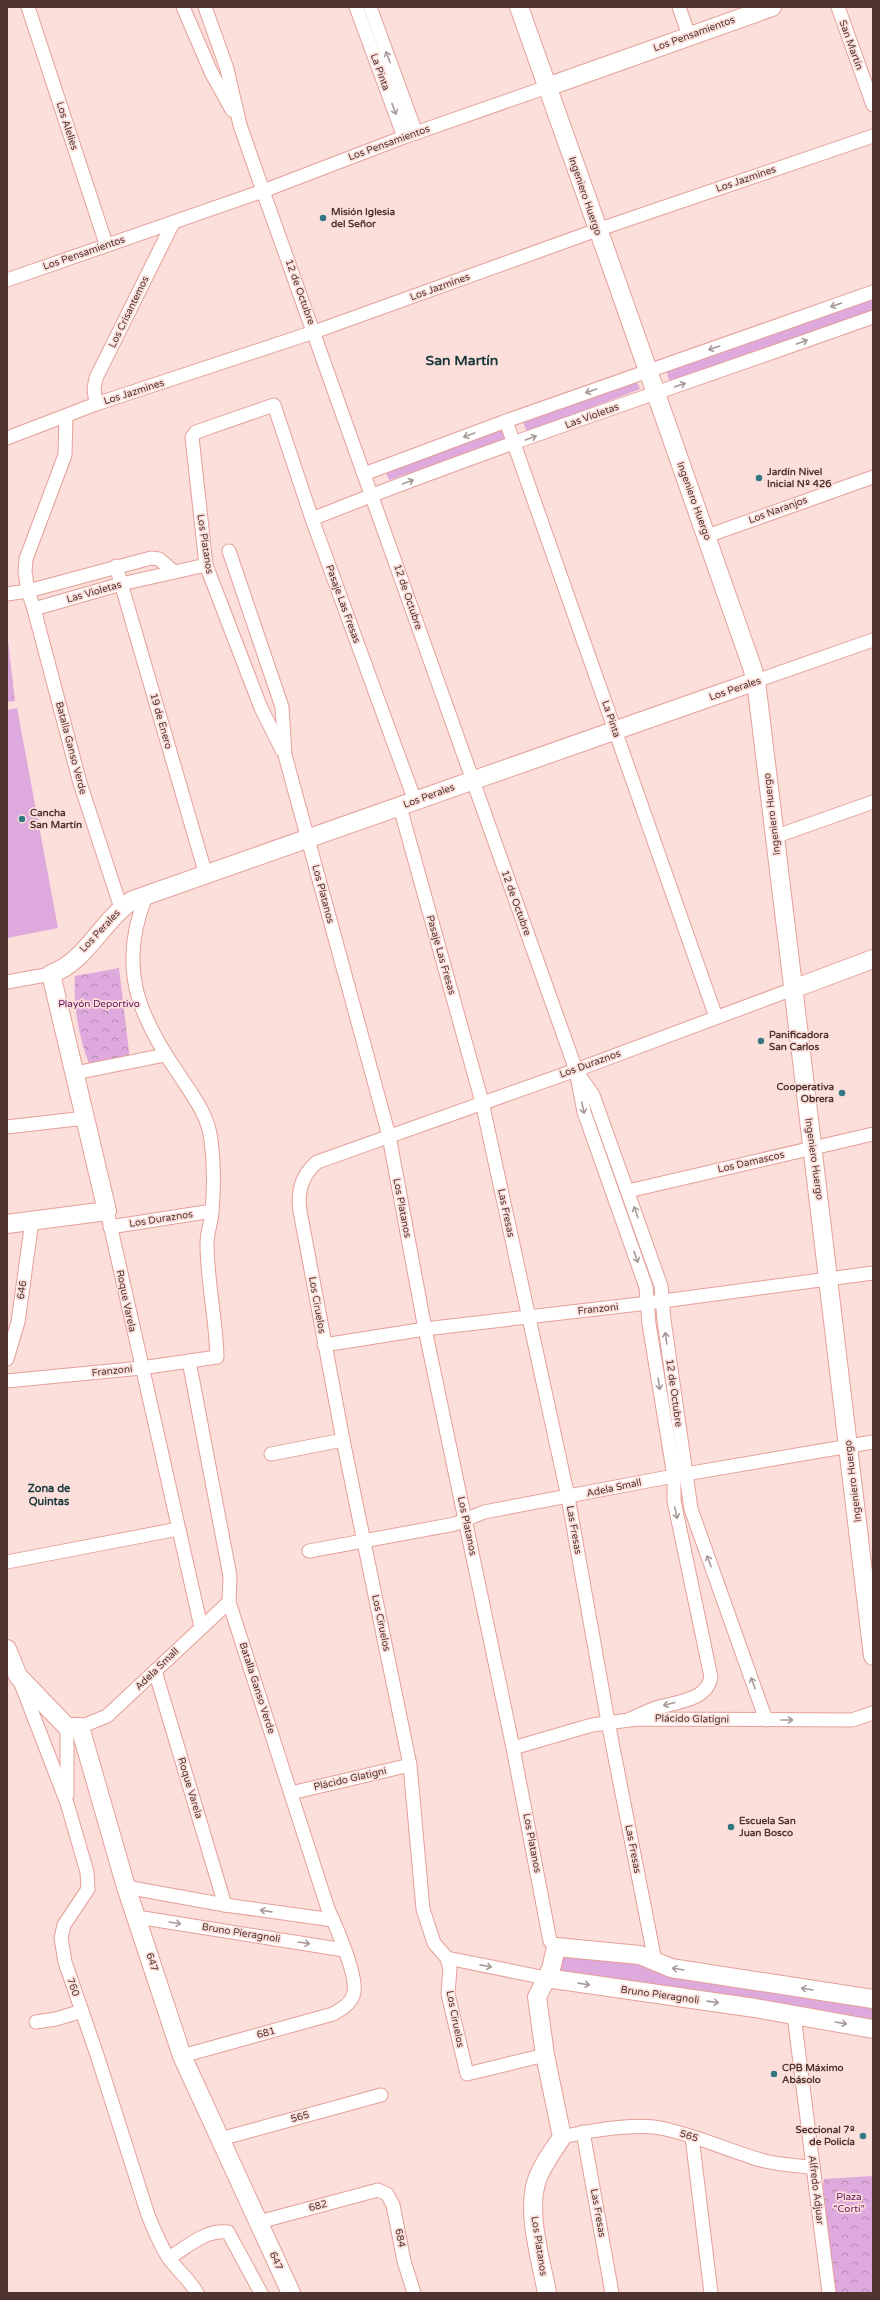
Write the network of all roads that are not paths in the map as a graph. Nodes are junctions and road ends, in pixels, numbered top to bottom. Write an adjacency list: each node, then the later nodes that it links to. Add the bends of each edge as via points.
1 (28, 7): 19 (street, Los Alelies)
2 (183, 7): 13 (street, 12 de Octubre, via 211,72)
3 (205, 7): 13 (street, 12 de Octubre, via 227,69)
4 (356, 7): 14 (street, La Pinta, one-way to 14)
5 (370, 7): 14 (street, La Pinta, one-way to 5)
6 (519, 7): 11 (street, Ingeniero Huergo)
7 (679, 7): 10 (street)
8 (772, 7): 10 (street, Los Pensamientos)
9 (838, 7): 12 (street, San Martín)
10 (689, 36): 11 (street, Los Pensamientos)
11 (547, 87): 14 (street, Los Pensamientos); 18 (street, Ingeniero Huergo)
12 (873, 105)
13 (240, 125): 16 (street, 12 de Octubre)
14 (410, 135): 16 (street, Los Pensamientos)
15 (873, 136): 18 (street, Los Jazmines)
16 (264, 191): 17 (street, Los Pensamientos); 23 (street, 12 de Octubre)
17 (173, 223): 19 (street, Los Pensamientos); 26 (street, Los Crisantemos, via 96,378)
18 (597, 230): 23 (street, Los Jazmines); 24 (street, Ingeniero Huergo)
19 (106, 244): 20 (street, Los Pensamientos)
20 (7, 280)
21 (873, 292): 24 (street, one-way to 24)
22 (873, 317): 25 (street, Las Violetas, one-way to 22)
23 (314, 332): 26 (street, Los Jazmines); 32 (street, 12 de Octubre)
24 (647, 371): 25 (street, Ingeniero Huergo); 29 (street, one-way to 29)
25 (655, 394): 31 (street, Las Violetas, one-way to 25); 36 (street, Ingeniero Huergo)
26 (96, 404): 28 (street, Los Jazmines)
27 (274, 405): 35 (street, Pasaje Las Fresas); 38 (street, Los Platanos, via 196,432 192,436)
28 (66, 416): 30 (street, Los Jazmines); 42 (street, via 65,454 26,559)
29 (506, 421): 31 (street, La Pinta); 32 (street, one-way to 32)
30 (7, 438)
31 (515, 443): 34 (street, Las Violetas, one-way to 31); 47 (street, La Pinta)
32 (364, 474): 34 (street, 12 de Octubre)
33 (873, 477): 36 (street, Los Naranjos)
34 (372, 495): 35 (street, Las Violetas); 49 (street, 12 de Octubre)
35 (312, 519): 51 (street, Pasaje Las Fresas)
36 (707, 536): 46 (street, Ingeniero Huergo)
37 (229, 551): 48 (street, Los Platanos, via 282,706)
38 (206, 565): 40 (street, Las Violetas); 48 (street, Los Platanos, via 260,708)
39 (116, 566): 40 (street, Las Violetas, via 151,558 159,559); 41 (street, 19 de Enero); 42 (street, Las Violetas)
40 (174, 572): 41 (street, Las Violetas)
41 (122, 584): 44 (street, Las Violetas); 54 (street, 19 de Enero)
42 (28, 591): 43 (street, Las Violetas); 44 (street)
43 (7, 594)
44 (34, 609): 56 (street, Batalla Ganso Verde, via 80,782)
45 (873, 640): 46 (street, Los Perales)
46 (756, 682): 47 (street, Los Perales); 52 (street, Ingeniero Huergo)
47 (615, 730): 49 (street, Los Perales); 61 (street, La Pinta)
48 (285, 755): 53 (street, Los Platanos)
49 (473, 781): 51 (street, Los Perales); 63 (street, 12 de Octubre)
50 (873, 802): 52 (street)
51 (407, 804): 53 (street, Los Perales); 65 (street, Pasaje Las Fresas)
52 (774, 837): 60 (street, Ingeniero Huergo)
53 (308, 840): 54 (street, Los Perales); 69 (street, Los Platanos)
54 (206, 875): 55 (street, Los Perales)
55 (146, 896): 56 (street, Los Perales); 62 (street, via 132,943 132,968 140,1004)
56 (121, 908): 58 (street, Los Perales, via 71,962)
57 (873, 959): 60 (street, Los Duraznos)
58 (51, 974): 59 (street, Los Perales); 64 (street, Roque Varela)
59 (7, 982)
60 (793, 989): 61 (street, Los Duraznos); 70 (street, Ingeniero Huergo)
61 (716, 1016): 63 (street, Los Duraznos)
62 (165, 1056): 64 (street); 73 (street, via 202,1109 208,1125 212,1153)
63 (576, 1070): 65 (street, Los Duraznos); 72 (street, 12 de Octubre, via 593,1095); 80 (street, 12 de Octubre, one-way to 80, via 584,1112 646,1287)
64 (75, 1073): 66 (street, Roque Varela)
65 (482, 1102): 69 (street, Los Duraznos); 81 (street, Las Fresas)
66 (85, 1118): 67 (street); 74 (street, Roque Varela)
67 (7, 1127)
68 (873, 1134): 70 (street, Los Damascos)
69 (388, 1136): 71 (street, Los Duraznos, via 317,1162); 82 (street, Los Platanos)
70 (811, 1147): 72 (street, Los Damascos); 78 (street, Ingeniero Huergo)
71 (308, 1169): 83 (street, Los Ciruelos, via 298,1198)
72 (628, 1191): 79 (street, 12 de Octubre, one-way to 72, via 661,1286)
73 (212, 1211): 74 (street, Los Duraznos); 85 (street, Franzoni, via 207,1240 207,1272 216,1327 217,1357)
74 (109, 1219): 75 (street, Los Duraznos); 86 (street, Roque Varela)
75 (32, 1221): 76 (street, Los Duraznos); 84 (street, 646, via 18,1322)
76 (7, 1224)
77 (873, 1273): 78 (street, Franzoni)
78 (830, 1278): 79 (street, Franzoni); 90 (street, Ingeniero Huergo)
79 (662, 1301): 80 (street, Franzoni); 92 (street, 12 de Octubre, one-way to 79)
80 (648, 1303): 81 (street, Franzoni); 92 (street, 12 de Octubre, one-way to 92, via 649,1324)
81 (529, 1317): 82 (street, Franzoni); 93 (street, Las Fresas)
82 (425, 1329): 83 (street, Franzoni); 94 (street, Los Platanos)
83 (324, 1346): 88 (street, Los Ciruelos)
84 (7, 1359)
85 (189, 1361): 86 (street, Franzoni); 100 (street, Batalla Ganso Verde, via 230,1576)
86 (141, 1368): 87 (street, Franzoni); 95 (street, Roque Varela)
87 (7, 1381)
88 (342, 1440): 91 (street); 96 (street, Los Ciruelos)
89 (873, 1442): 90 (street, Adela Small)
90 (849, 1446): 92 (street, Adela Small); 99 (street, Ingeniero Huergo)
91 (270, 1454)
92 (680, 1475): 93 (street, Adela Small); 107 (street, 12 de Octubre, one-way to 107, via 674,1501 711,1677 710,1683 705,1690 692,1698 652,1709); 108 (street, 12 de Octubre, one-way to 92)
93 (568, 1497): 94 (street, Adela Small, via 484,1512); 109 (street, Las Fresas)
94 (466, 1520): 96 (street, Adela Small); 111 (street, Los Platanos)
95 (178, 1529): 98 (street); 101 (street, Roque Varela)
96 (364, 1540): 97 (street, Adela Small); 112 (street, Los Ciruelos)
97 (309, 1551)
98 (7, 1562)
99 (870, 1595): 103 (street, Ingeniero Huergo)
100 (229, 1602): 101 (street, Adela Small); 113 (street, Batalla Ganso Verde)
101 (200, 1627): 104 (street, Adela Small)
102 (7, 1649): 105 (street, 647)
103 (873, 1656)
104 (154, 1671): 110 (street, Adela Small, via 107,1716); 116 (street, Roque Varela)
105 (18, 1676): 110 (street, 647); 114 (street, 760)
106 (873, 1713): 108 (street, Plácido Glatigni, one-way to 106, via 852,1720)
107 (630, 1719): 108 (street, Plácido Glatigni); 109 (street, Plácido Glatigni)
108 (766, 1720)
109 (608, 1722): 111 (street, Plácido Glatigni); 122 (street, Las Fresas)
110 (74, 1727): 114 (street); 115 (street, 647)
111 (513, 1748): 119 (street, Los Platanos, via 550,1941)
112 (410, 1765): 113 (street, Plácido Glatigni); 121 (street, Los Ciruelos, via 423,1909 434,1943)
113 (291, 1793): 118 (street, Batalla Ganso Verde)
114 (67, 1803): 126 (street, 760, via 87,1872 88,1889 64,1925 61,1938 65,1962)
115 (126, 1887): 116 (street); 117 (street, 647)
116 (225, 1905): 118 (street, one-way to 116)
117 (137, 1917): 120 (street, Bruno Pieragnoli, one-way to 120); 131 (street, 647)
118 (333, 1920): 120 (street, Batalla Ganso Verde)
119 (556, 1947): 122 (street, via 640,1954); 123 (street)
120 (344, 1950): 125 (street, Batalla Ganso Verde, via 353,1978 354,1993)
121 (447, 1958): 123 (street, Bruno Pieragnoli, one-way to 123); 130 (street, Los Ciruelos, via 450,1969 448,1994 466,2074)
122 (655, 1961): 124 (street, one-way to 122, via 671,1968)
123 (546, 1978): 127 (street, Bruno Pieragnoli, one-way to 127); 130 (street, via 537,1996)
124 (873, 1999)
125 (347, 2006): 131 (street, 681, via 333,2014)
126 (82, 2011): 128 (street, via 56,2020); 140 (street, 760, via 148,2215 157,2238)
127 (794, 2015): 129 (street, Bruno Pieragnoli, one-way to 129); 137 (street, Alfredo Adjuar)
128 (36, 2022)
129 (873, 2029)
130 (545, 2055): 134 (street)
131 (182, 2056): 136 (street, 647)
132 (381, 2095): 136 (street, 565)
133 (583, 2132): 134 (street, 565); 135 (street, 565, via 646,2127 664,2128); 146 (street, Las Fresas)
134 (562, 2137): 145 (street, Los Platanos, via 542,2169 533,2195 533,2213)
135 (692, 2137): 137 (street, 565, via 763,2161 787,2166); 147 (street)
136 (220, 2139): 139 (street, 647)
137 (813, 2167): 148 (street, Alfredo Adjuar)
138 (378, 2190): 139 (street, 682); 144 (street, 684, via 387,2194 393,2206 404,2261)
139 (259, 2222): 143 (street, 647)
140 (169, 2258): 141 (street, 760, via 190,2281); 142 (street, via 210,2233 218,2230 228,2232)
141 (197, 2293)
142 (261, 2293)
143 (291, 2293)
144 (414, 2293)
145 (547, 2293)
146 (612, 2293)
147 (711, 2293)
148 (829, 2293)

